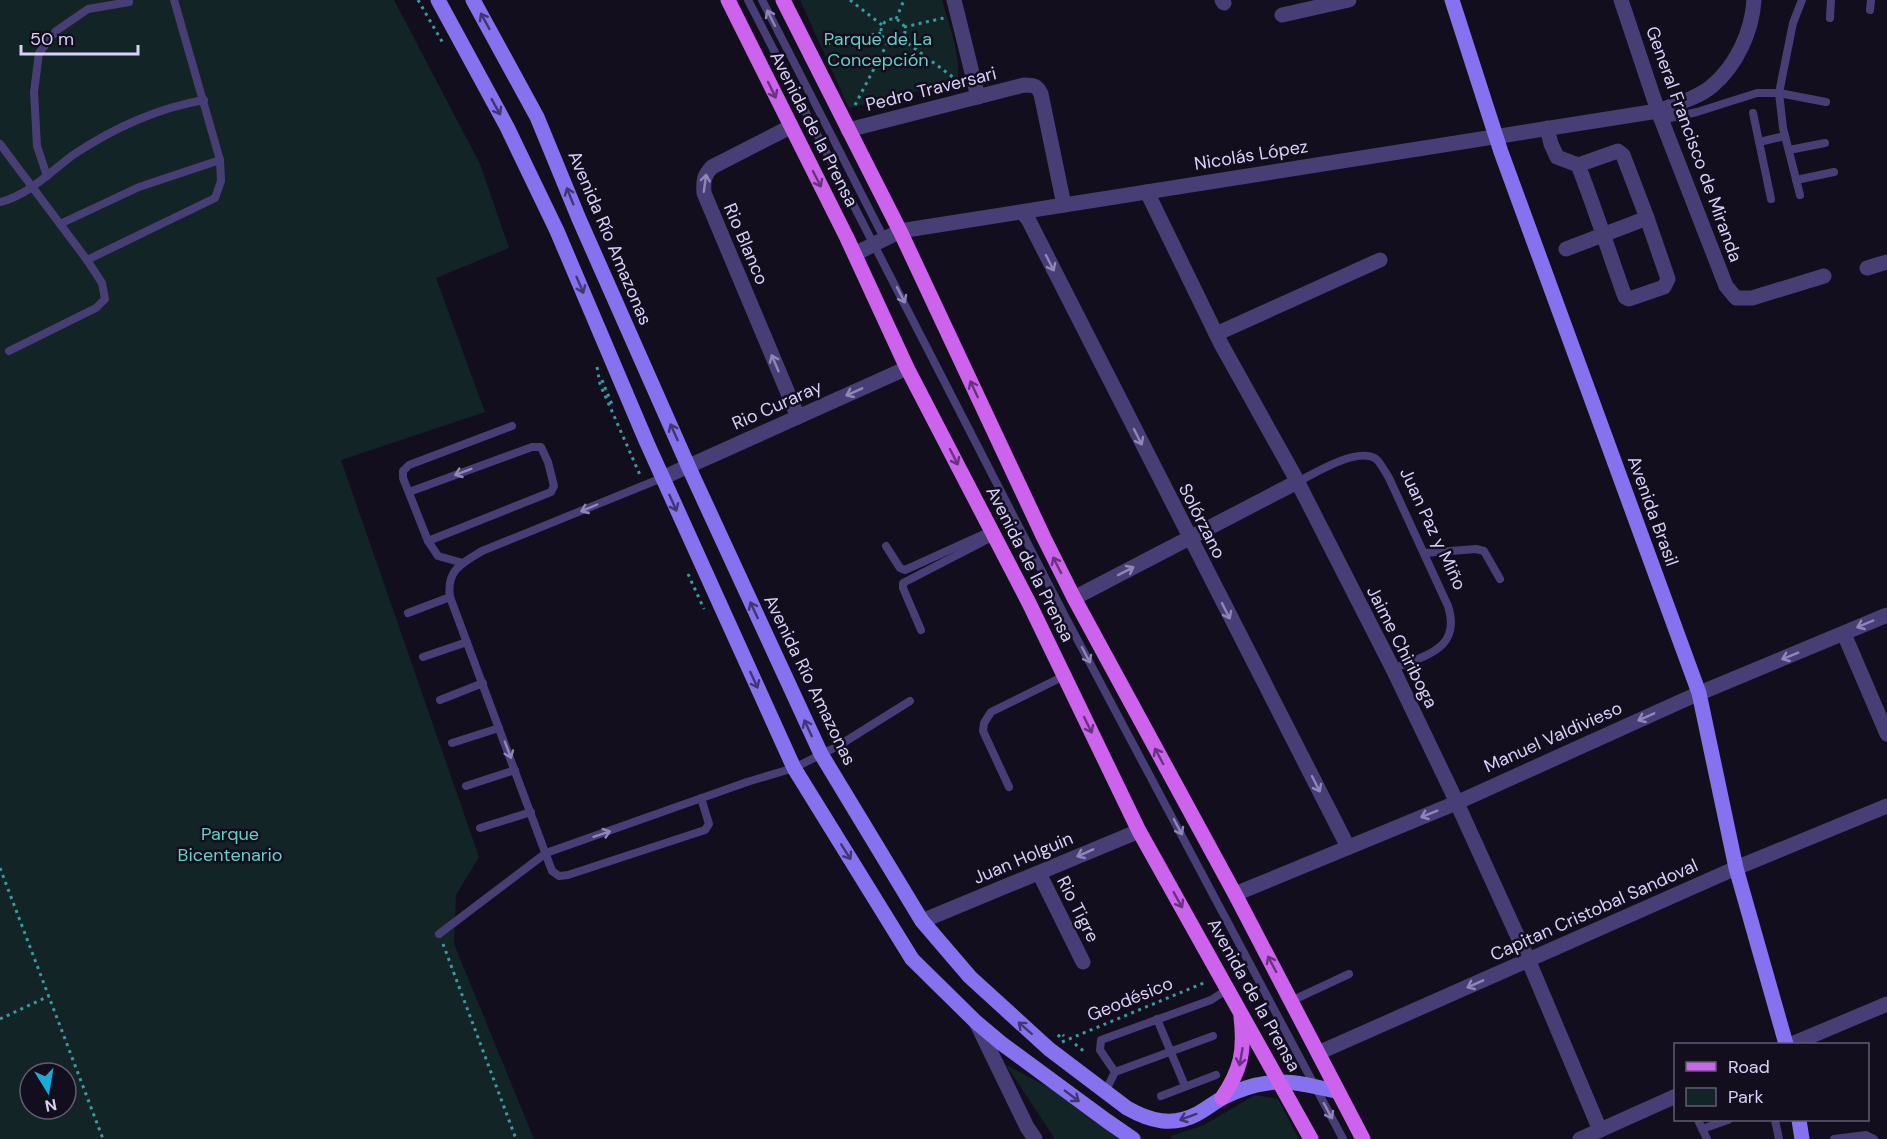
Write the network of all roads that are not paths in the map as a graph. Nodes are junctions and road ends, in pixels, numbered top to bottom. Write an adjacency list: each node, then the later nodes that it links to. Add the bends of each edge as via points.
1 (174, 0): 23 (lane)
2 (438, 0): 51 (main road, one-way to 51, via 507,127)
3 (473, 0): 48 (main road, Avenida Río Amazonas, one-way to 3, via 537,117)
4 (728, 0): 27 (main road, Avenida de la Prensa, one-way to 27)
5 (748, 0): 54 (lane)
6 (762, 0): 54 (lane, one-way to 6)
7 (783, 0): 29 (main road, Avenida de la Prensa)
8 (954, 0): 22 (street)
9 (1349, 0): 17 (street)
10 (1452, 0): 31 (main road, Avenida Brasil)
11 (1621, 0): 26 (street, General Francisco de Miranda)
12 (1754, 0): 26 (street, Nicolás López, via 1753,19 1729,66 1712,86)
13 (1802, 0): 21 (lane, via 1793,23)
14 (1831, 0): 20 (lane)
15 (1871, 0): 18 (lane)
16 (129, 2): 39 (lane, via 88,9 56,31 39,53 34,92 37,146)
17 (1321, 3): 19 (street)
18 (1870, 10)
19 (1282, 15)
20 (1830, 18)
21 (1779, 93): 24 (lane); 26 (lane, via 1741,96 1697,112); 30 (lane)
22 (978, 97): 29 (street, Pedro Traversari); 46 (street, Pedro Traversari, via 1036,86 1041,93)
23 (204, 100): 36 (lane); 39 (lane, via 176,105 122,128 74,155)
24 (1826, 102)
25 (1753, 113): 32 (lane)
26 (1660, 116): 28 (street, Nicolás López); 61 (street, General Francisco de Miranda, via 1726,286 1736,298 1752,298)
27 (790, 127): 56 (main road, Avenida de la Prensa, one-way to 56); 65 (street, Rio Blanco, one-way to 27, via 704,193 705,176 712,167)
28 (1547, 128): 31 (street, Nicolás López); 37 (street, via 1557,157)
29 (848, 130): 52 (main road, Avenida de la Prensa)
30 (1785, 136): 32 (lane); 35 (lane)
31 (1495, 137): 42 (street, Nicolás López); 89 (main road, Avenida Brasil)
32 (1759, 142): 44 (lane)
33 (1826, 143): 35 (lane)
34 (0, 144): 41 (lane)
35 (1789, 150): 40 (lane)
36 (220, 159): 50 (lane, via 139,187); 57 (lane, via 221,181 215,198)
37 (1578, 165): 49 (street, via 1618,151 1623,155); 53 (street)
38 (1834, 172): 40 (lane)
39 (47, 176): 41 (lane)
40 (1796, 180): 43 (lane)
41 (32, 187): 45 (lane); 50 (lane)
42 (1147, 192): 46 (street, Nicolás López); 62 (street, Jaime Chiriboga)
43 (1800, 195)
44 (1771, 199)
45 (0, 202)
46 (1064, 205): 47 (street, Nicolás López)
47 (1022, 212): 52 (street, Nicolás López); 72 (street, Solórzano, one-way to 72)
48 (579, 219): 51 (main road); 67 (main road, Avenida Río Amazonas, one-way to 48)
49 (1647, 219): 53 (street); 53 (street, via 1668,279 1664,287 1626,299)
50 (60, 224): 57 (lane)
51 (557, 231): 68 (main road, one-way to 68)
52 (900, 231): 54 (street, Nicolás López); 79 (main road, Avenida de la Prensa, one-way to 52)
53 (1603, 235): 55 (street)
54 (879, 241): 56 (street, Nicolás López); 146 (lane, one-way to 146, via 1067,620)
55 (1566, 249)
56 (855, 254): 64 (main road, Avenida de la Prensa)
57 (87, 260): 63 (lane, via 102,283 105,299 96,308)
58 (1380, 260): 62 (street)
59 (1887, 262): 60 (street)
60 (1867, 268)
61 (1824, 276)
62 (1216, 334): 69 (street, Jaime Chiriboga)
63 (9, 351)
64 (907, 368): 65 (street, Rio Curaray, one-way to 65); 71 (main road, Avenida de la Prensa, one-way to 71)
65 (798, 417): 67 (street, Rio Curaray)
66 (512, 426): 70 (lane, via 409,465 403,478)
67 (689, 466): 68 (street, Rio Curaray); 95 (main road, Avenida Río Amazonas, one-way to 67)
68 (662, 478): 76 (lane, one-way to 76); 96 (main road, one-way to 96)
69 (1297, 482): 72 (street, Juan Paz y Miño); 75 (lane, Juan Paz y Miño, via 1340,461 1370,456 1378,460); 86 (street, Jaime Chiriboga)
70 (409, 492): 73 (lane); 73 (lane, one-way to 70, via 551,492 554,486 548,462 541,447 532,447)
71 (993, 533): 74 (lane, via 905,570); 82 (lane, via 903,584); 87 (main road, Avenida de la Prensa)
72 (1190, 539): 79 (street, Juan Paz y Miño, one-way to 72); 106 (street, Solórzano, one-way to 106)
73 (428, 541): 76 (lane, via 438,556)
74 (886, 546)
75 (1425, 554): 77 (lane, via 1476,549 1484,552); 86 (lane, Juan Paz y Miño, via 1448,606 1451,631 1438,648)
76 (463, 562): 78 (lane, via 451,575)
77 (1500, 579)
78 (450, 597): 80 (lane); 84 (lane)
79 (1074, 598): 110 (main road, Avenida de la Prensa, one-way to 79)
80 (408, 613)
81 (1887, 615): 83 (street, Manuel Valdivieso, one-way to 83)
82 (921, 630)
83 (1844, 634): 89 (street, Manuel Valdivieso, one-way to 89); 93 (street)
84 (467, 642): 85 (lane); 88 (lane)
85 (423, 657)
86 (1393, 669): 101 (street, Jaime Chiriboga)
87 (1064, 676): 99 (lane, via 987,716 983,731); 105 (main road, Avenida de la Prensa, one-way to 105)
88 (483, 683): 90 (lane); 92 (lane)
89 (1699, 693): 101 (street, Manuel Valdivieso, one-way to 101); 108 (main road, Avenida Brasil)
90 (440, 700)
91 (910, 701): 95 (lane)
92 (500, 728): 94 (lane); 97 (lane, one-way to 97)
93 (1887, 734)
94 (452, 743)
95 (821, 754): 96 (lane); 111 (main road, Avenida Río Amazonas)
96 (795, 768): 100 (lane); 121 (main road, one-way to 121, via 912,959)
97 (515, 770): 98 (lane); 103 (lane)
98 (466, 786)
99 (1010, 787)
100 (700, 798): 107 (lane, one-way to 100); 107 (lane, via 709,824 705,830 568,876 552,871)
101 (1456, 802): 106 (street, Manuel Valdivieso, one-way to 106); 113 (street, Jaime Chiriboga)
102 (1887, 806): 108 (street, Capitan Cristobal Sandoval)
103 (531, 812): 104 (lane); 107 (lane)
104 (480, 828)
105 (1139, 831): 109 (street, Juan Holguin, one-way to 109); 116 (main road, Avenida de la Prensa, one-way to 116)
106 (1348, 847): 110 (street, Manuel Valdivieso)
107 (546, 853): 112 (lane)
108 (1736, 868): 113 (street, Capitan Cristobal Sandoval); 123 (main road, Avenida Brasil)
109 (1039, 873): 111 (street, Juan Holguin); 114 (street, Rio Tigre)
110 (1235, 894): 117 (main road, Avenida de la Prensa, one-way to 110)
111 (922, 921): 132 (main road, Avenida Río Amazonas, one-way to 111, via 1054,1043 970,977)
112 (439, 934)
113 (1528, 961): 126 (street, Capitan Cristobal Sandoval, one-way to 126); 141 (street, Jaime Chiriboga)
114 (1083, 962)
115 (1349, 974): 117 (lane)
116 (1228, 989): 119 (main road, Avenida de la Prensa); 120 (lane, via 1211,1000)
117 (1291, 1001): 126 (main road, Avenida de la Prensa)
118 (1887, 1004): 124 (street)
119 (1241, 1011): 129 (main road, Avenida de la Prensa); 135 (main road, one-way to 135, via 1241,1058 1233,1082)
120 (1157, 1019): 125 (lane); 127 (lane, via 1101,1040 1100,1050)
121 (976, 1022): 143 (street); 144 (main road, one-way to 144)
122 (1213, 1036): 125 (lane)
123 (1786, 1043)
124 (1794, 1043)
125 (1170, 1052): 127 (lane); 130 (lane)
126 (1318, 1053): 131 (main road, Avenida de la Prensa)
127 (1115, 1072): 132 (lane)
128 (1216, 1075): 130 (lane)
129 (1284, 1082): 131 (main road, Avenida Río Amazonas); 135 (main road, Avenida Río Amazonas, via 1250,1087); 145 (main road, Avenida de la Prensa)
130 (1185, 1086): 133 (lane)
131 (1333, 1090): 147 (main road, Avenida de la Prensa)
132 (1106, 1092): 135 (main road, Avenida Río Amazonas, one-way to 132, via 1186,1119 1161,1122 1141,1116)
133 (1161, 1096)
134 (1674, 1097): 141 (street)
135 (1222, 1098)
136 (1699, 1121): 140 (lane)
137 (1723, 1121): 140 (lane)
138 (1775, 1121): 142 (lane)
139 (1799, 1121): 150 (main road)
140 (1702, 1129): 149 (lane)
141 (1600, 1130): 148 (street)
142 (1776, 1138)
143 (1035, 1139)
144 (1133, 1139)
145 (1311, 1139)
146 (1343, 1139)
147 (1362, 1139)
148 (1580, 1139)
149 (1707, 1139)
150 (1802, 1139)
151 (1834, 1139): 152 (lane)
152 (1874, 1139)

